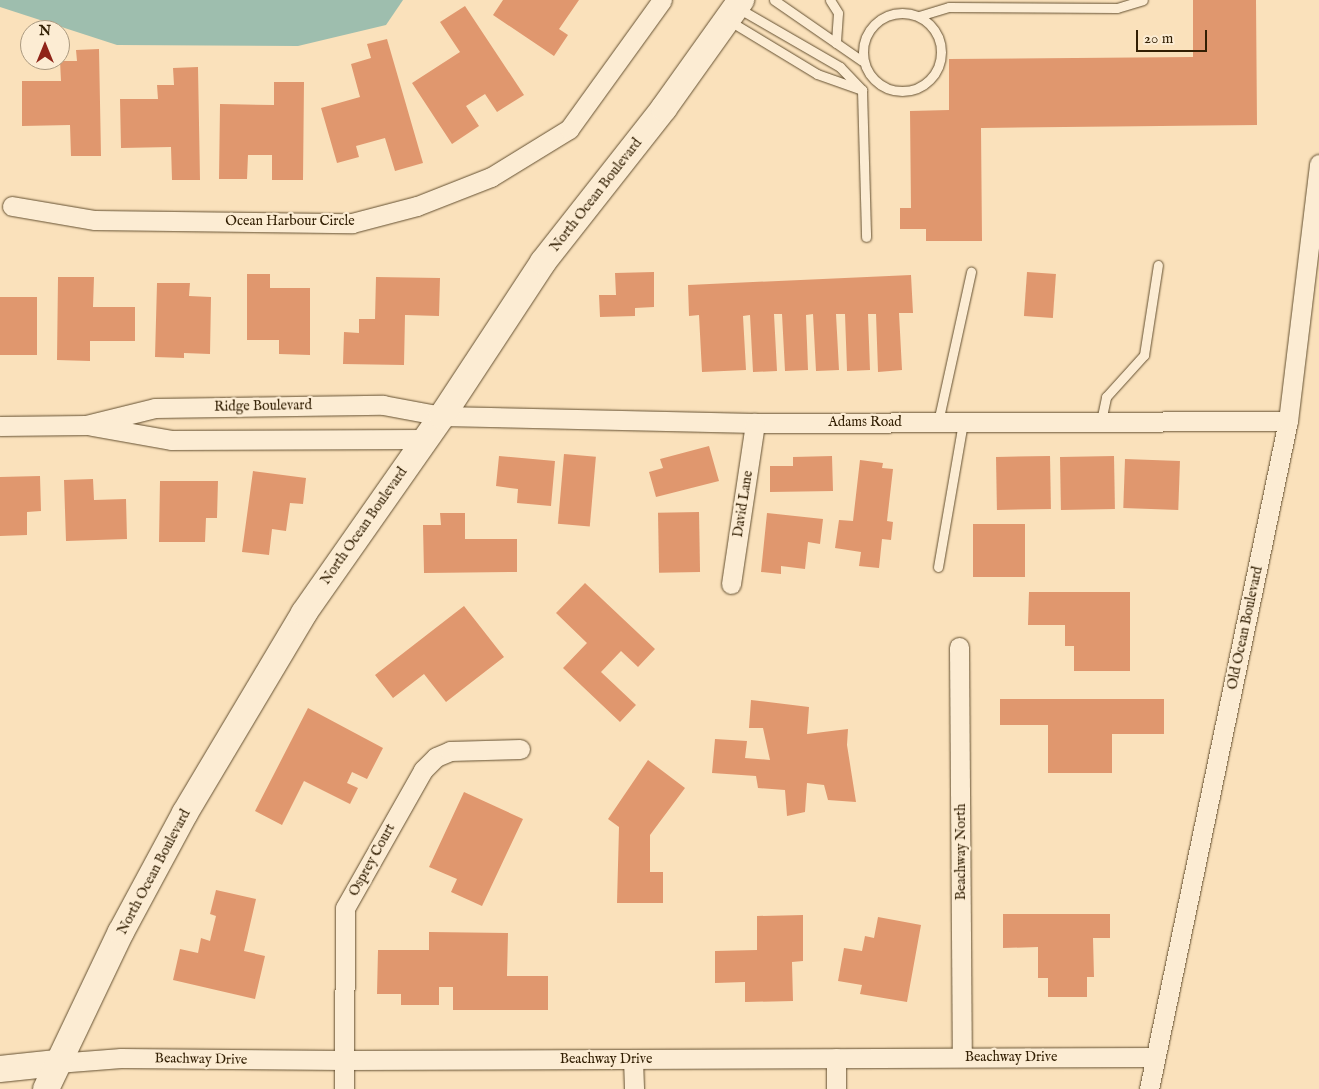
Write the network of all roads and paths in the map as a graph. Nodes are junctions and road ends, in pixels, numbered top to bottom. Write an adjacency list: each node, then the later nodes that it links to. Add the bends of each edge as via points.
1 (662, 0): 12 (street, Ocean Harbour Circle, via 569,129 491,178 417,206 352,223 95,220)
2 (830, 0): 7 (lane, via 838,13)
3 (1143, 0): 6 (lane, via 1117,8 949,7)
4 (779, 1): 7 (lane)
5 (734, 9): 10 (lane, via 840,67); 10 (lane, via 818,74); 16 (main road, North Ocean Boulevard, via 664,108 543,262)
6 (919, 16): 8 (lane, via 897,12 877,21 865,40); 9 (lane, via 929,22 941,41 936,73 923,85 907,91 886,87)
7 (836, 43): 8 (lane)
8 (862, 61): 9 (lane)
9 (872, 77): 10 (lane)
10 (862, 90): 13 (lane)
11 (1319, 164): 18 (street, Old Ocean Boulevard)
12 (12, 206)
13 (866, 237)
14 (1158, 265): 17 (lane, via 1144,355 1106,397)
15 (970, 272): 19 (lane)
16 (442, 416): 21 (street, Adams Road); 22 (street, Ridge Boulevard, via 384,404 155,408); 24 (main road, North Ocean Boulevard)
17 (1101, 421): 18 (street, Adams Road); 20 (street, Adams Road)
18 (1288, 421): 29 (street, Old Ocean Boulevard)
19 (938, 422): 20 (street, Adams Road); 21 (street, Adams Road)
20 (963, 422): 25 (lane)
21 (755, 423): 26 (street, David Lane)
22 (86, 425): 23 (street, Ridge Boulevard); 24 (street, Ridge Boulevard, via 172,440)
23 (0, 426)
24 (424, 439): 34 (main road, North Ocean Boulevard, via 304,613 185,813 121,932)
25 (938, 567)
26 (731, 584)
27 (959, 646): 31 (street, Beachway North)
28 (520, 749): 32 (street, Osprey Court, via 450,751 436,757 423,770 345,908)
29 (1155, 1057): 31 (street, Beachway Drive); 40 (street, Old Ocean Boulevard)
30 (836, 1058): 31 (street, Beachway Drive); 33 (street, Beachway Drive); 39 (street)
31 (962, 1058)
32 (343, 1060): 33 (street, Beachway Drive); 34 (street, Beachway Drive, via 121,1058); 37 (street, Osprey Court)
33 (633, 1060): 38 (street)
34 (58, 1063): 35 (main road); 36 (main road, North Ocean Boulevard)
35 (0, 1070)
36 (46, 1089)
37 (344, 1089)
38 (634, 1089)
39 (836, 1089)
40 (1149, 1089)

